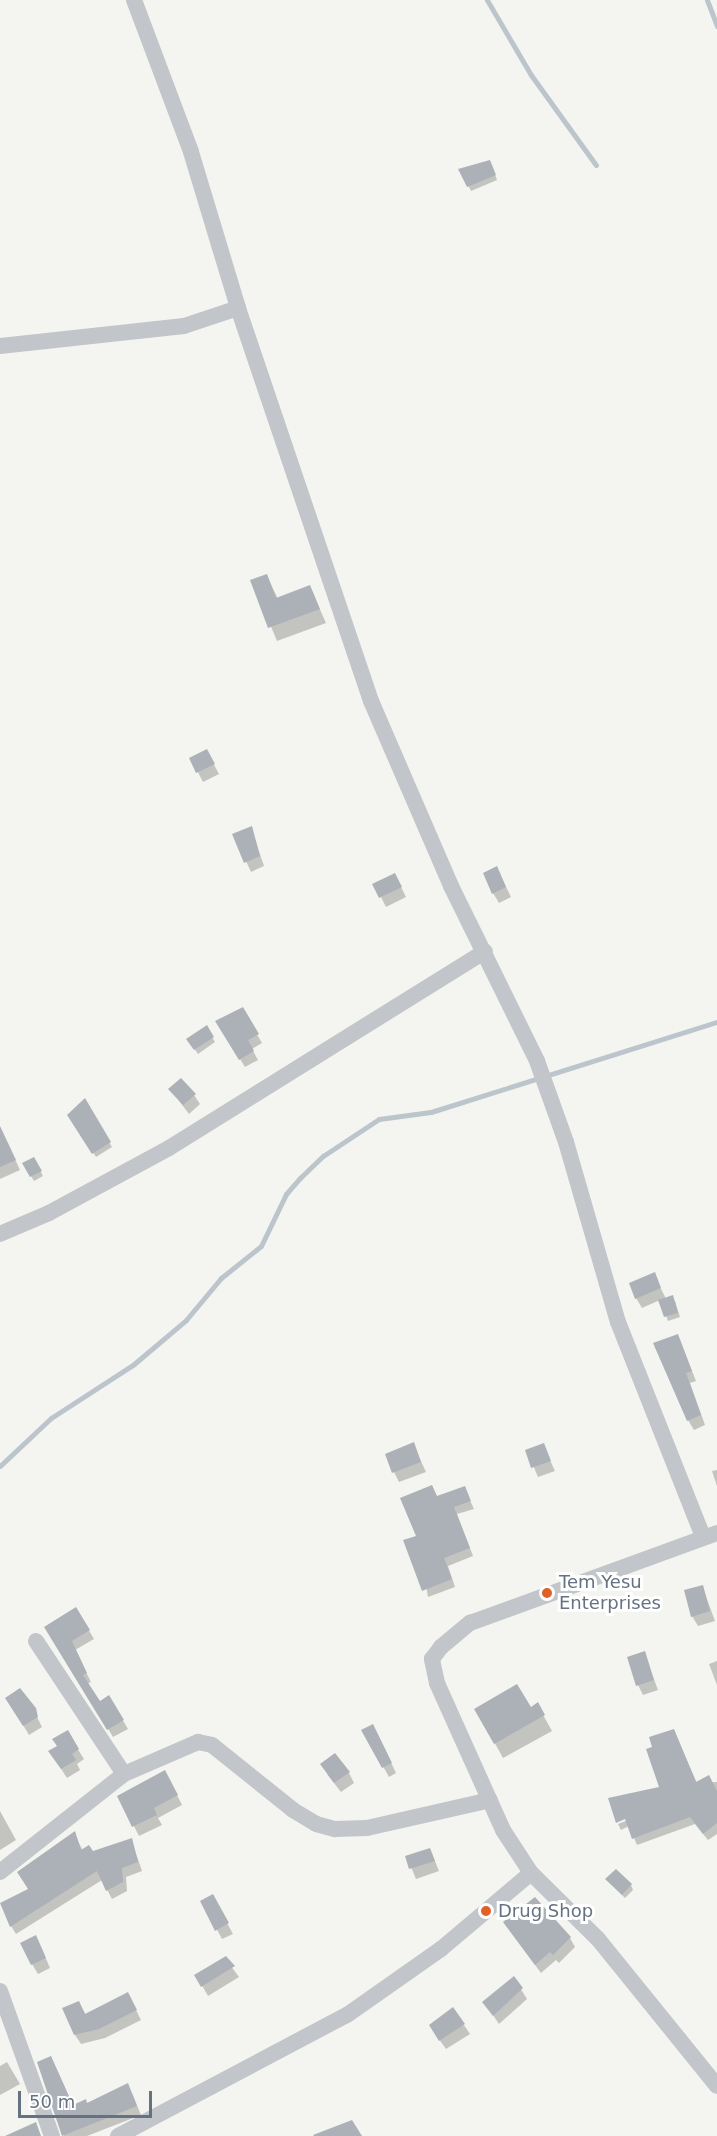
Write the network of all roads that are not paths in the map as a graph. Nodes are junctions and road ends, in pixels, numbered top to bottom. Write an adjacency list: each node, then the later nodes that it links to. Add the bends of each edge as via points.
1 (134, 0): 2 (street, via 191,152)
2 (238, 308): 3 (street, via 184,326); 4 (street, via 371,701 451,886)
3 (0, 346)
4 (485, 951): 5 (street, via 169,1148 49,1213); 6 (street, via 546,1086 618,1322)
5 (0, 1234)
6 (710, 1535): 9 (street, via 470,1623 441,1647 432,1659 437,1683)
7 (36, 1641): 8 (street)
8 (124, 1774): 9 (street, via 183,1746 198,1742 212,1745 293,1810 315,1824 335,1829 367,1828); 10 (street)
9 (490, 1800): 11 (street, via 503,1830)
10 (0, 1872)
11 (531, 1873): 13 (street, via 598,1939); 15 (street, via 441,1949 347,2015)
12 (0, 1991): 14 (street)
13 (717, 2086)
14 (52, 2136)
15 (118, 2136)

